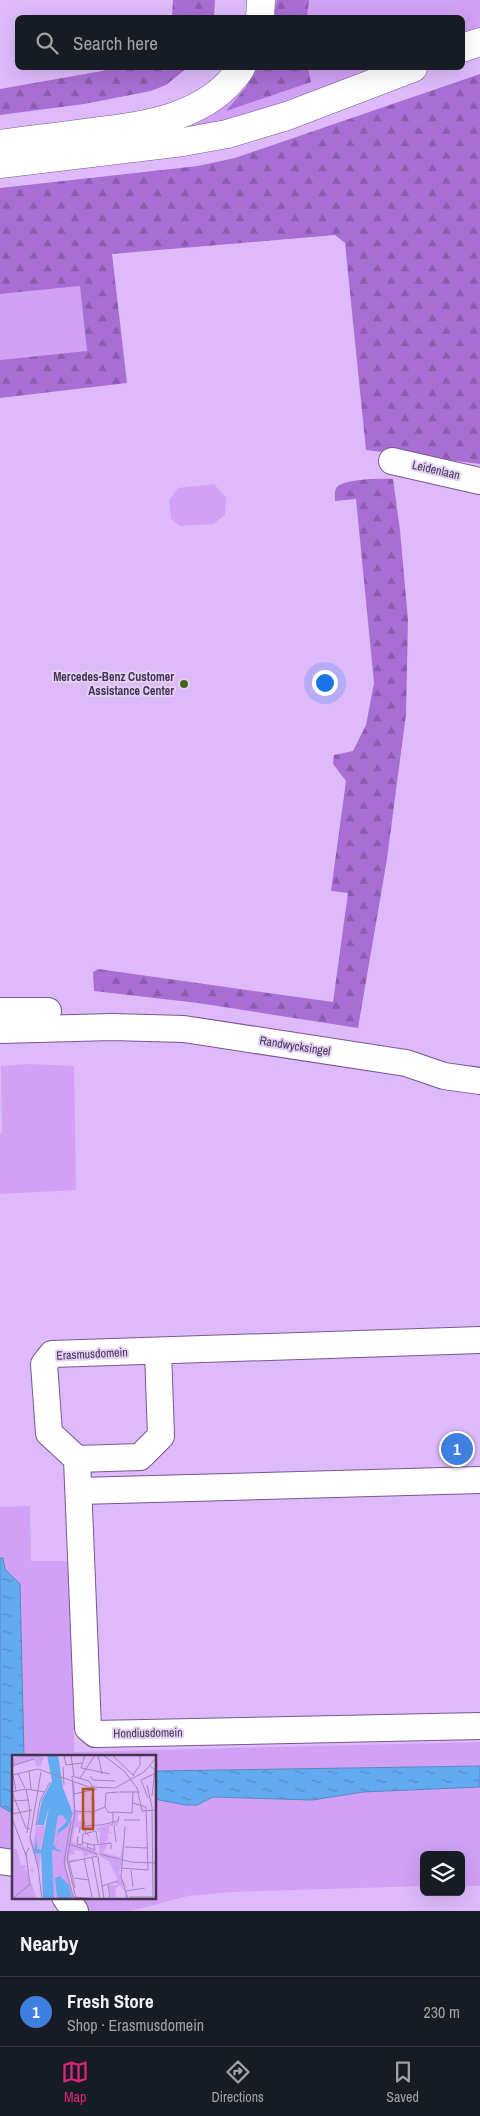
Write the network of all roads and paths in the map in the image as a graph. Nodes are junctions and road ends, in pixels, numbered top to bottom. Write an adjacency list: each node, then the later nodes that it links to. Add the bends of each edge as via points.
1 (261, 0): 2 (main road)
2 (260, 15)
3 (480, 42): 4 (main road)
4 (465, 47)
5 (239, 70): 7 (main road, via 226,86 200,106 165,119 124,128)
6 (408, 70): 8 (main road, via 286,116 226,134)
7 (0, 144)
8 (0, 164)
9 (392, 461): 10 (street, Leidenlaan)
10 (480, 481)
11 (0, 1011): 13 (street, Randwycksingel, via 123,1015)
12 (0, 1030): 13 (street, Randwycksingel, via 112,1027)
13 (184, 1030): 14 (street, Randwycksingel)
14 (406, 1063): 15 (street, Randwycksingel); 16 (street, Randwycksingel, via 444,1076)
15 (480, 1063)
16 (480, 1081)
17 (480, 1340): 18 (street, Erasmusdomein)
18 (158, 1351): 19 (street, via 160,1436 140,1457); 19 (street, Erasmusdomein, via 52,1354 44,1364 49,1433)
19 (77, 1459): 21 (street, Hondiusdomein)
20 (480, 1480): 21 (street)
21 (79, 1491): 22 (street, Hondiusdomein, via 88,1728 96,1734)
22 (480, 1726)
23 (66, 1898): 24 (street)
24 (75, 1911)

